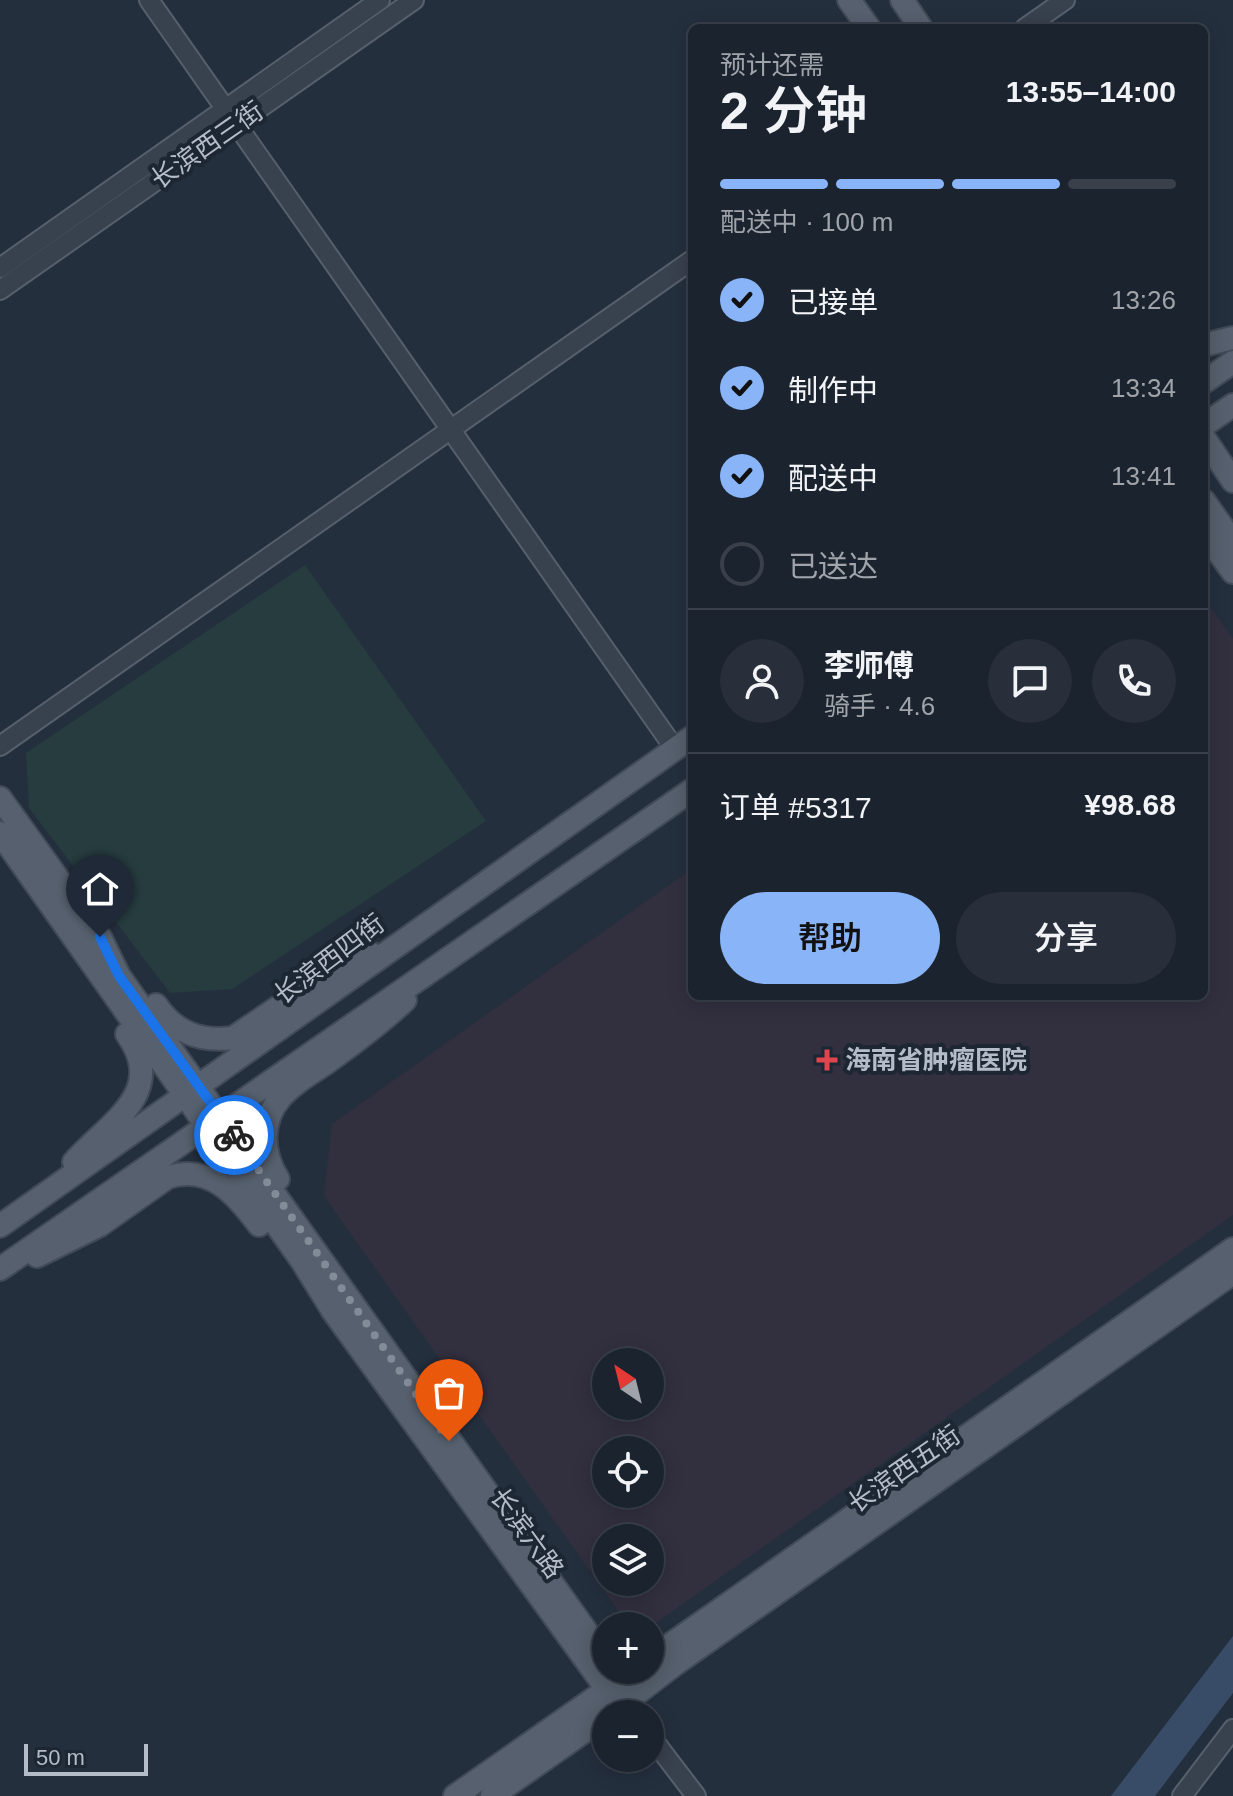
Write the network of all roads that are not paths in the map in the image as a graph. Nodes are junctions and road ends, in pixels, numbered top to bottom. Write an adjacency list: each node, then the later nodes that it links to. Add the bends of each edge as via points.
1 (149, 0): 10 (street)
2 (380, 0): 10 (street, 长滨西三街)
3 (414, 0): 10 (street, 长滨西三街)
4 (849, 0): 7 (main road)
5 (902, 0): 8 (main road)
6 (1065, 0): 9 (street)
7 (866, 24)
8 (918, 24)
9 (1031, 24)
10 (230, 117): 12 (street, 长滨西三街); 13 (street, 长滨西三街); 20 (street)
11 (688, 263): 20 (street)
12 (0, 268)
13 (0, 290)
14 (1233, 338): 15 (main road)
15 (1208, 344)
16 (1233, 362): 17 (main road)
17 (1208, 379)
18 (1233, 405): 19 (main road)
19 (1208, 422)
20 (450, 430): 27 (street); 28 (street)
21 (1208, 444): 22 (main road)
22 (1233, 481)
23 (1208, 507): 25 (main road)
24 (1208, 538): 26 (main road)
25 (1233, 542)
26 (1233, 572)
27 (683, 743): 33 (main road, 长滨西四街)
28 (0, 746)
29 (688, 793): 35 (main road)
30 (0, 798): 32 (main road, 长滨六路)
31 (0, 833): 34 (main road, 长滨六路)
32 (100, 937): 33 (main road, via 168,1023 213,1040 245,1032 336,968); 36 (main road, 长滨六路)
33 (396, 944): 36 (main road, 长滨西四街)
34 (81, 949): 36 (main road, 长滨六路); 38 (main road, via 96,990 138,1051 140,1079 129,1110 95,1138)
35 (440, 966): 37 (main road); 43 (main road, via 380,1024 289,1089 270,1117 266,1160 323,1244)
36 (191, 1091): 37 (main road, 长滨六路); 38 (main road, 长滨西四街)
37 (212, 1120): 41 (main road); 43 (main road, 长滨六路, via 302,1261)
38 (51, 1188): 39 (main road, 长滨西四街)
39 (0, 1226)
40 (1233, 1249): 45 (main road, 长滨西五街)
41 (0, 1271): 43 (main road, via 100,1225 168,1177 193,1174 232,1191 290,1269)
42 (1233, 1273): 46 (main road, 长滨西五街)
43 (341, 1306): 44 (main road, 长滨六路); 46 (main road, 长滨六路)
44 (592, 1640)
45 (664, 1649)
46 (621, 1697): 49 (main road, 长滨西五街); 50 (main road, 长滨西五街)
47 (1233, 1729): 52 (street)
48 (664, 1754): 51 (street)
49 (455, 1796)
50 (492, 1796)
51 (696, 1796)
52 (1182, 1796)

